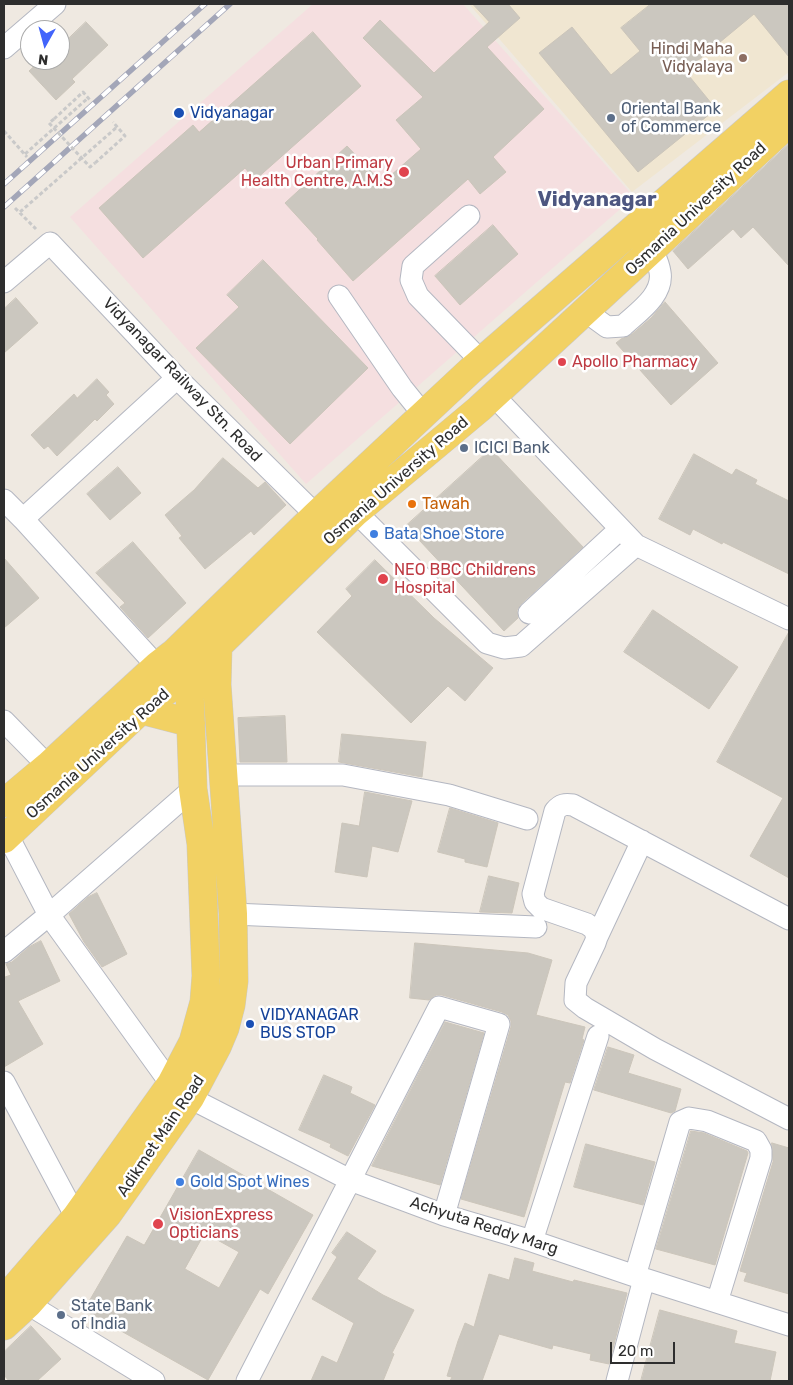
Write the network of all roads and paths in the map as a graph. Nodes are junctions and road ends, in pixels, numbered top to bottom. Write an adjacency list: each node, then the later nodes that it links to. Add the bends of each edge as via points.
1 (55, 4): 2 (street)
2 (4, 48)
3 (789, 94): 16 (main road, Osmania University Road)
4 (113, 122): 6 (path)
5 (789, 123): 12 (main road, Osmania University Road)
6 (116, 127): 7 (path, bridge, via 125,136 90,167 49,123 83,92 89,99 26,155); 9 (path)
7 (4, 131)
8 (15, 208): 9 (path)
9 (20, 212): 11 (path)
10 (468, 216): 16 (street, via 413,266 411,280 418,296)
11 (32, 225)
12 (652, 249): 15 (main road, Osmania University Road); 15 (street, via 661,273 658,290 623,326 607,327)
13 (4, 282): 17 (street, Vidyanagar Railway Stn. Road, via 50,243)
14 (339, 296): 19 (street)
15 (585, 311): 18 (main road, Osmania University Road)
16 (481, 361): 19 (main road, Osmania University Road)
17 (177, 378): 22 (street, Vidyanagar Railway Stn. Road); 23 (street)
18 (494, 396): 21 (main road, Osmania University Road); 24 (street)
19 (423, 414): 22 (main road, Osmania University Road)
20 (5, 503): 23 (street)
21 (356, 512): 25 (street, via 486,643 504,648 521,646); 28 (main road, Osmania University Road)
22 (316, 514): 28 (main road, Osmania University Road)
23 (23, 519): 29 (street)
24 (620, 529): 25 (street); 26 (street)
25 (636, 545): 27 (street)
26 (528, 613)
27 (789, 619)
28 (210, 635): 29 (main road, Osmania University Road); 34 (main road, Adikmet Main Road)
29 (174, 669): 30 (main road, Osmania University Road); 32 (main road, Adikmet Main Road); 33 (main road, Osmania University Road)
30 (142, 710): 32 (main road); 38 (main road, Osmania University Road)
31 (4, 721): 33 (street)
32 (192, 723): 35 (main road, Adikmet Main Road)
33 (48, 766): 36 (main road, Osmania University Road)
34 (223, 775): 37 (street, via 343,775 449,795); 40 (main road, Adikmet Main Road)
35 (193, 789): 41 (street); 48 (main road, Adikmet Main Road, via 201,844 206,976 204,1002)
36 (4, 803)
37 (527, 819)
38 (6, 837): 41 (street)
39 (642, 842): 42 (street); 44 (street); 44 (street, via 573,806 566,804 556,811 533,894 535,902 541,908 587,924 594,929)
40 (233, 914): 43 (street); 48 (main road, Adikmet Main Road, via 234,981 225,1028 217,1048)
41 (49, 915): 45 (street); 48 (street)
42 (789, 919)
43 (536, 927)
44 (596, 937): 49 (street, via 576,983 574,1000 655,1049)
45 (4, 952)
46 (598, 1036): 53 (street)
47 (4, 1082): 52 (street)
48 (181, 1091): 50 (street, Achyuta Reddy Marg); 52 (main road, Adikmet Main Road); 55 (main road, Adikmet Main Road, via 108,1214)
49 (789, 1119)
50 (350, 1180): 51 (street, Achyuta Reddy Marg); 51 (street, via 439,1006 499,1024); 60 (street)
51 (444, 1215): 53 (street, Achyuta Reddy Marg)
52 (76, 1217): 55 (main road, Adikmet Main Road)
53 (532, 1241): 54 (street, Achyuta Reddy Marg)
54 (639, 1278): 56 (street, Achyuta Reddy Marg); 56 (street, via 680,1122 689,1118 707,1121 756,1140 762,1150); 61 (street)
55 (16, 1302): 58 (main road, Adikmet Main Road); 59 (street)
56 (717, 1302): 57 (street, Achyuta Reddy Marg)
57 (789, 1325)
58 (4, 1326)
59 (154, 1381)
60 (247, 1381)
61 (617, 1381)

